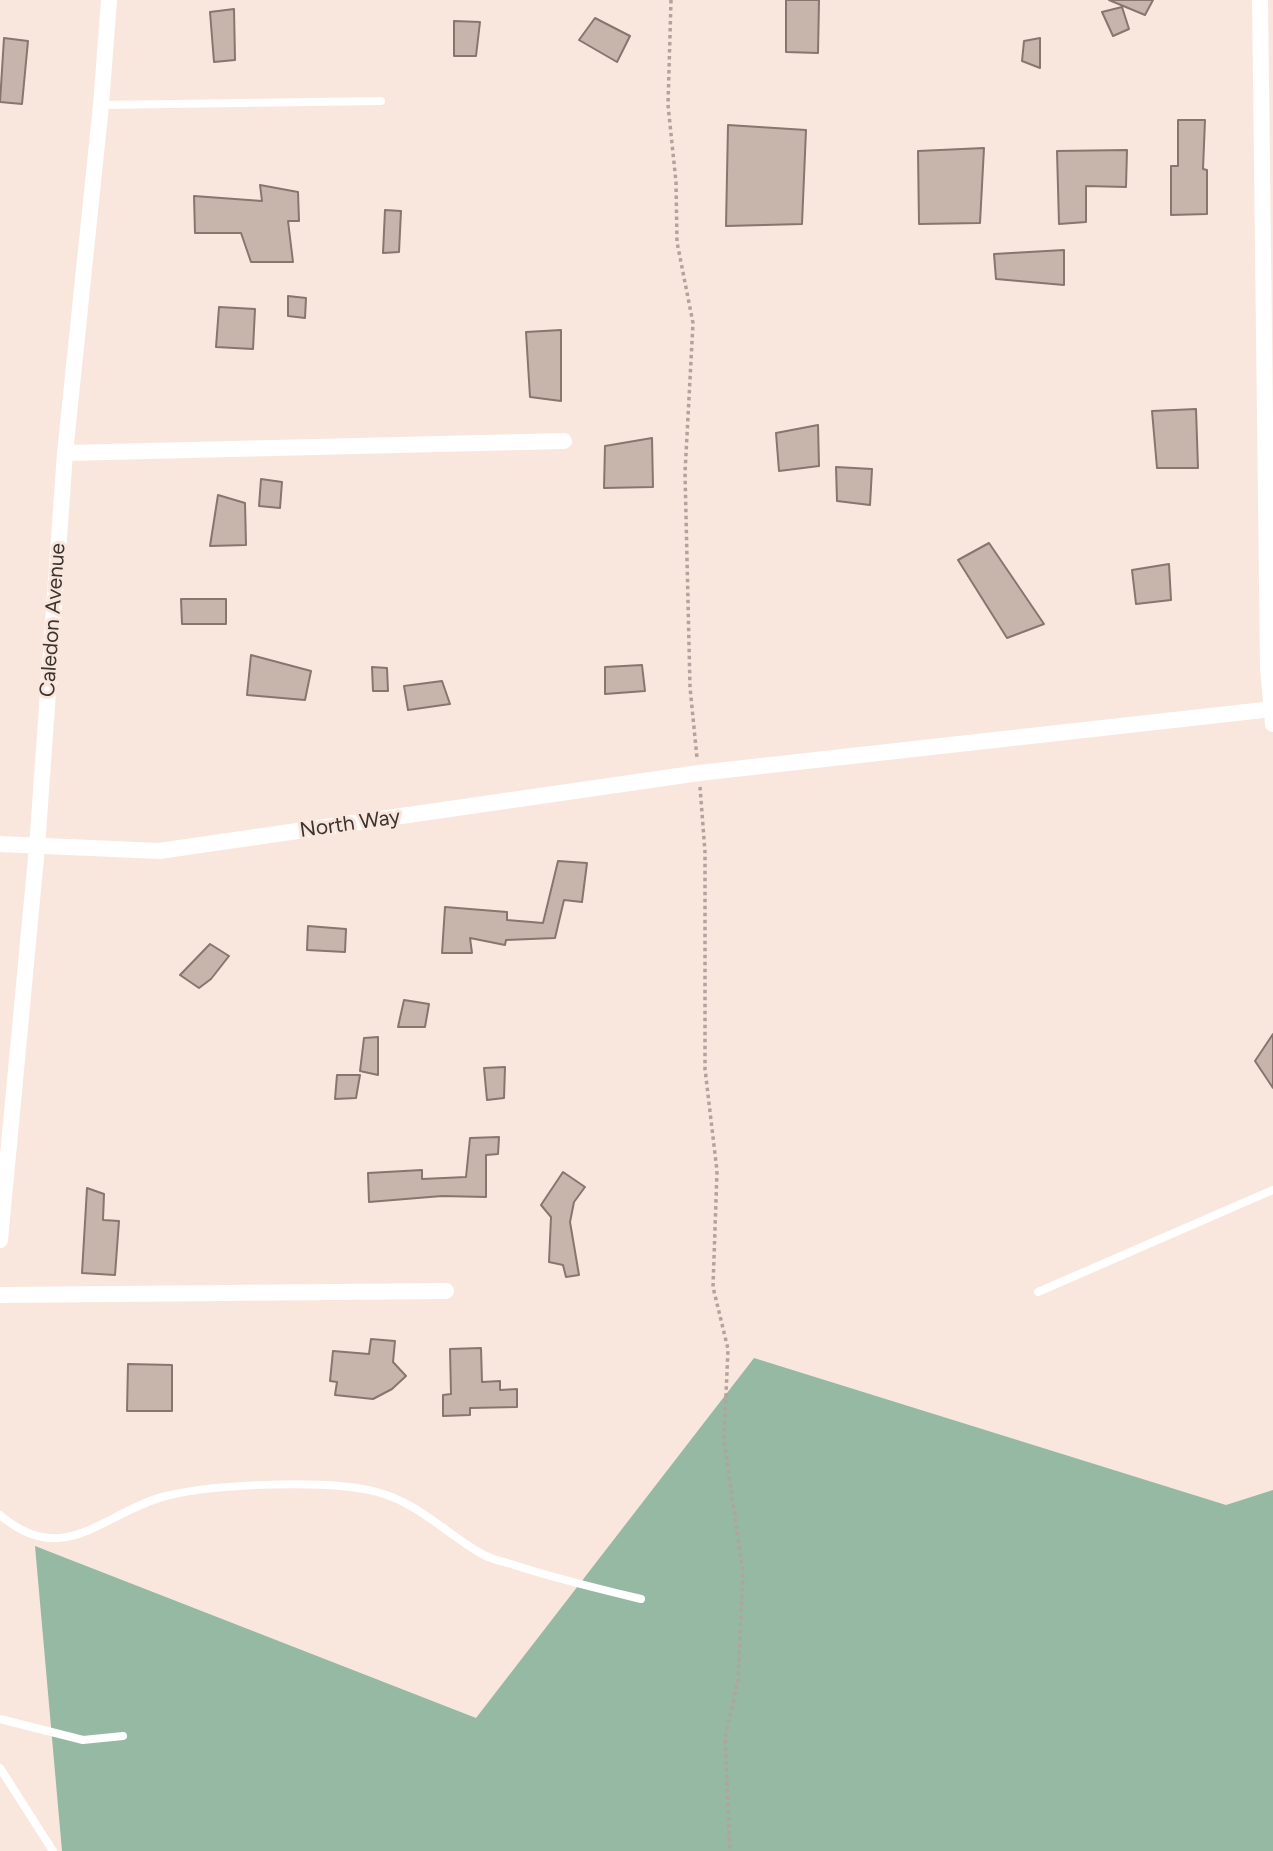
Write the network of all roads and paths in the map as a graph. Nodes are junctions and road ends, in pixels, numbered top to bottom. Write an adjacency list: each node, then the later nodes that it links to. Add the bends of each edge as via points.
1 (109, 0): 5 (street, Caledon Avenue)
2 (671, 0): 9 (path, via 668,105 677,242 692,323 685,473 690,687)
3 (1260, 0): 8 (street)
4 (381, 101): 5 (lane)
5 (102, 105): 7 (street, Caledon Avenue)
6 (564, 441): 7 (street)
7 (65, 453): 11 (street, Caledon Avenue)
8 (1272, 714): 9 (street, North Way)
9 (699, 774): 11 (street, North Way, via 159,851); 23 (path, via 705,852 705,1069 717,1171 713,1287 727,1349 724,1440 743,1573 738,1681 724,1737)
10 (0, 844): 11 (street, North Way)
11 (37, 847): 13 (street, Caledon Avenue)
12 (1273, 1191): 15 (lane)
13 (0, 1240)
14 (446, 1291): 16 (street)
15 (1038, 1292)
16 (0, 1294)
17 (0, 1515): 18 (lane, via 17,1529 42,1537 74,1537 165,1496 253,1486 342,1487 379,1492 439,1523 483,1555)
18 (641, 1599)
19 (0, 1719): 20 (lane, via 83,1740)
20 (123, 1736)
21 (0, 1768): 22 (lane)
22 (53, 1851)
23 (730, 1851)

